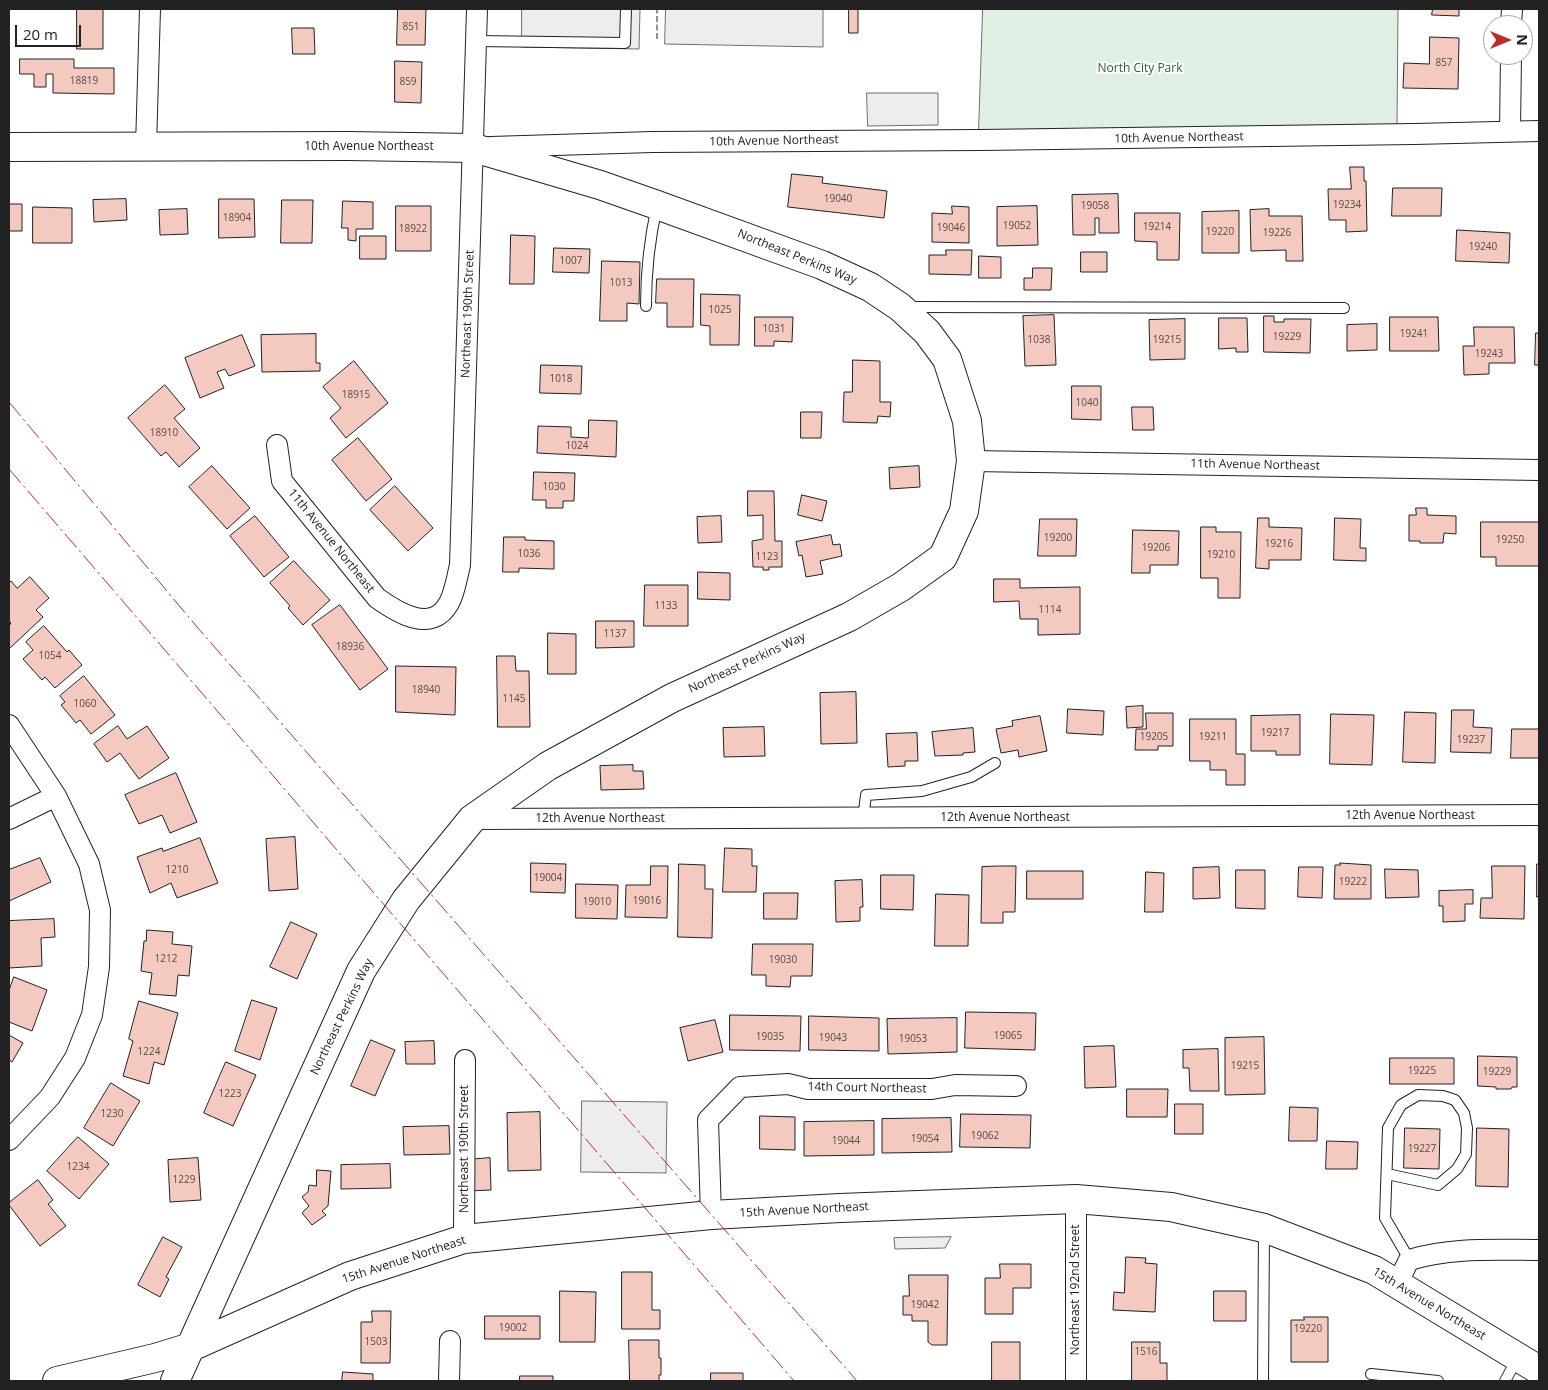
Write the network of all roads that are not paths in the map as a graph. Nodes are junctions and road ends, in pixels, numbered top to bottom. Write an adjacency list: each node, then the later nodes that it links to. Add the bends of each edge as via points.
1 (150, 9): 8 (street)
2 (477, 9): 4 (street, Northeast 190th Street)
3 (626, 9): 4 (lane, via 626,43)
4 (476, 41): 10 (street, Northeast 190th Street)
5 (1511, 65): 6 (street)
6 (1510, 131): 7 (street, 10th Avenue Northeast); 10 (street, 10th Avenue Northeast, via 1097,139 642,142)
7 (1539, 131)
8 (146, 146): 9 (main road, 10th Avenue Northeast); 10 (main road, 10th Avenue Northeast)
9 (9, 147)
10 (474, 148): 11 (main road, Northeast Perkins Way); 18 (street, Northeast 190th Street, via 460,565 450,602)
11 (657, 205): 12 (lane, via 648,251); 13 (main road, Northeast Perkins Way, via 822,265 870,287)
12 (646, 306)
13 (900, 307): 14 (lane); 16 (main road, Northeast Perkins Way, via 926,332 947,359 967,421)
14 (1344, 308)
15 (277, 445): 18 (street, 11th Avenue Northeast, via 282,481 376,598 395,611 412,617 430,620)
16 (971, 461): 17 (street, 11th Avenue Northeast); 25 (main road, Northeast Perkins Way, via 964,511 943,557 931,566 849,617 672,698 556,762)
17 (1539, 470)
18 (441, 614)
19 (9, 724): 21 (street)
20 (995, 763): 23 (lane, via 970,777 922,791 866,794)
21 (56, 796): 24 (street); 28 (street, via 89,864 100,910 99,967 92,1015 75,1058 50,1097)
22 (1539, 815): 23 (street, 12th Avenue Northeast)
23 (863, 818): 25 (street, 12th Avenue Northeast)
24 (9, 819)
25 (472, 819): 38 (main road, Northeast Perkins Way, via 406,900 362,970)
26 (465, 1060): 33 (street, Northeast 190th Street)
27 (1016, 1086): 31 (street, 14th Court Northeast, via 808,1089 788,1084 740,1087 708,1120)
28 (9, 1140)
29 (1386, 1174): 29 (lane, via 1388,1128 1401,1105 1418,1094 1455,1100 1464,1113 1466,1128 1466,1154 1457,1168 1438,1185); 35 (lane, via 1385,1218)
30 (1076, 1199): 31 (main road, 15th Avenue Northeast); 32 (main road, 15th Avenue Northeast, via 1171,1207); 45 (street, Northeast 192nd Street)
31 (711, 1215): 33 (main road, 15th Avenue Northeast)
32 (1264, 1228): 36 (main road, 15th Avenue Northeast, via 1374,1270); 46 (lane)
33 (464, 1239): 38 (main road, 15th Avenue Northeast, via 350,1276)
34 (1539, 1250): 35 (street, via 1455,1250)
35 (1409, 1259): 36 (street)
36 (1397, 1284): 39 (main road, 15th Avenue Northeast)
37 (450, 1340): 44 (street)
38 (191, 1347): 41 (main road, 15th Avenue Northeast); 43 (main road, Northeast Perkins Way)
39 (1521, 1370)
40 (1371, 1374): 47 (lane)
41 (94, 1378): 42 (main road, 15th Avenue Northeast)
42 (57, 1381)
43 (175, 1381)
44 (449, 1381)
45 (1076, 1381)
46 (1263, 1381)
47 (1438, 1381)

